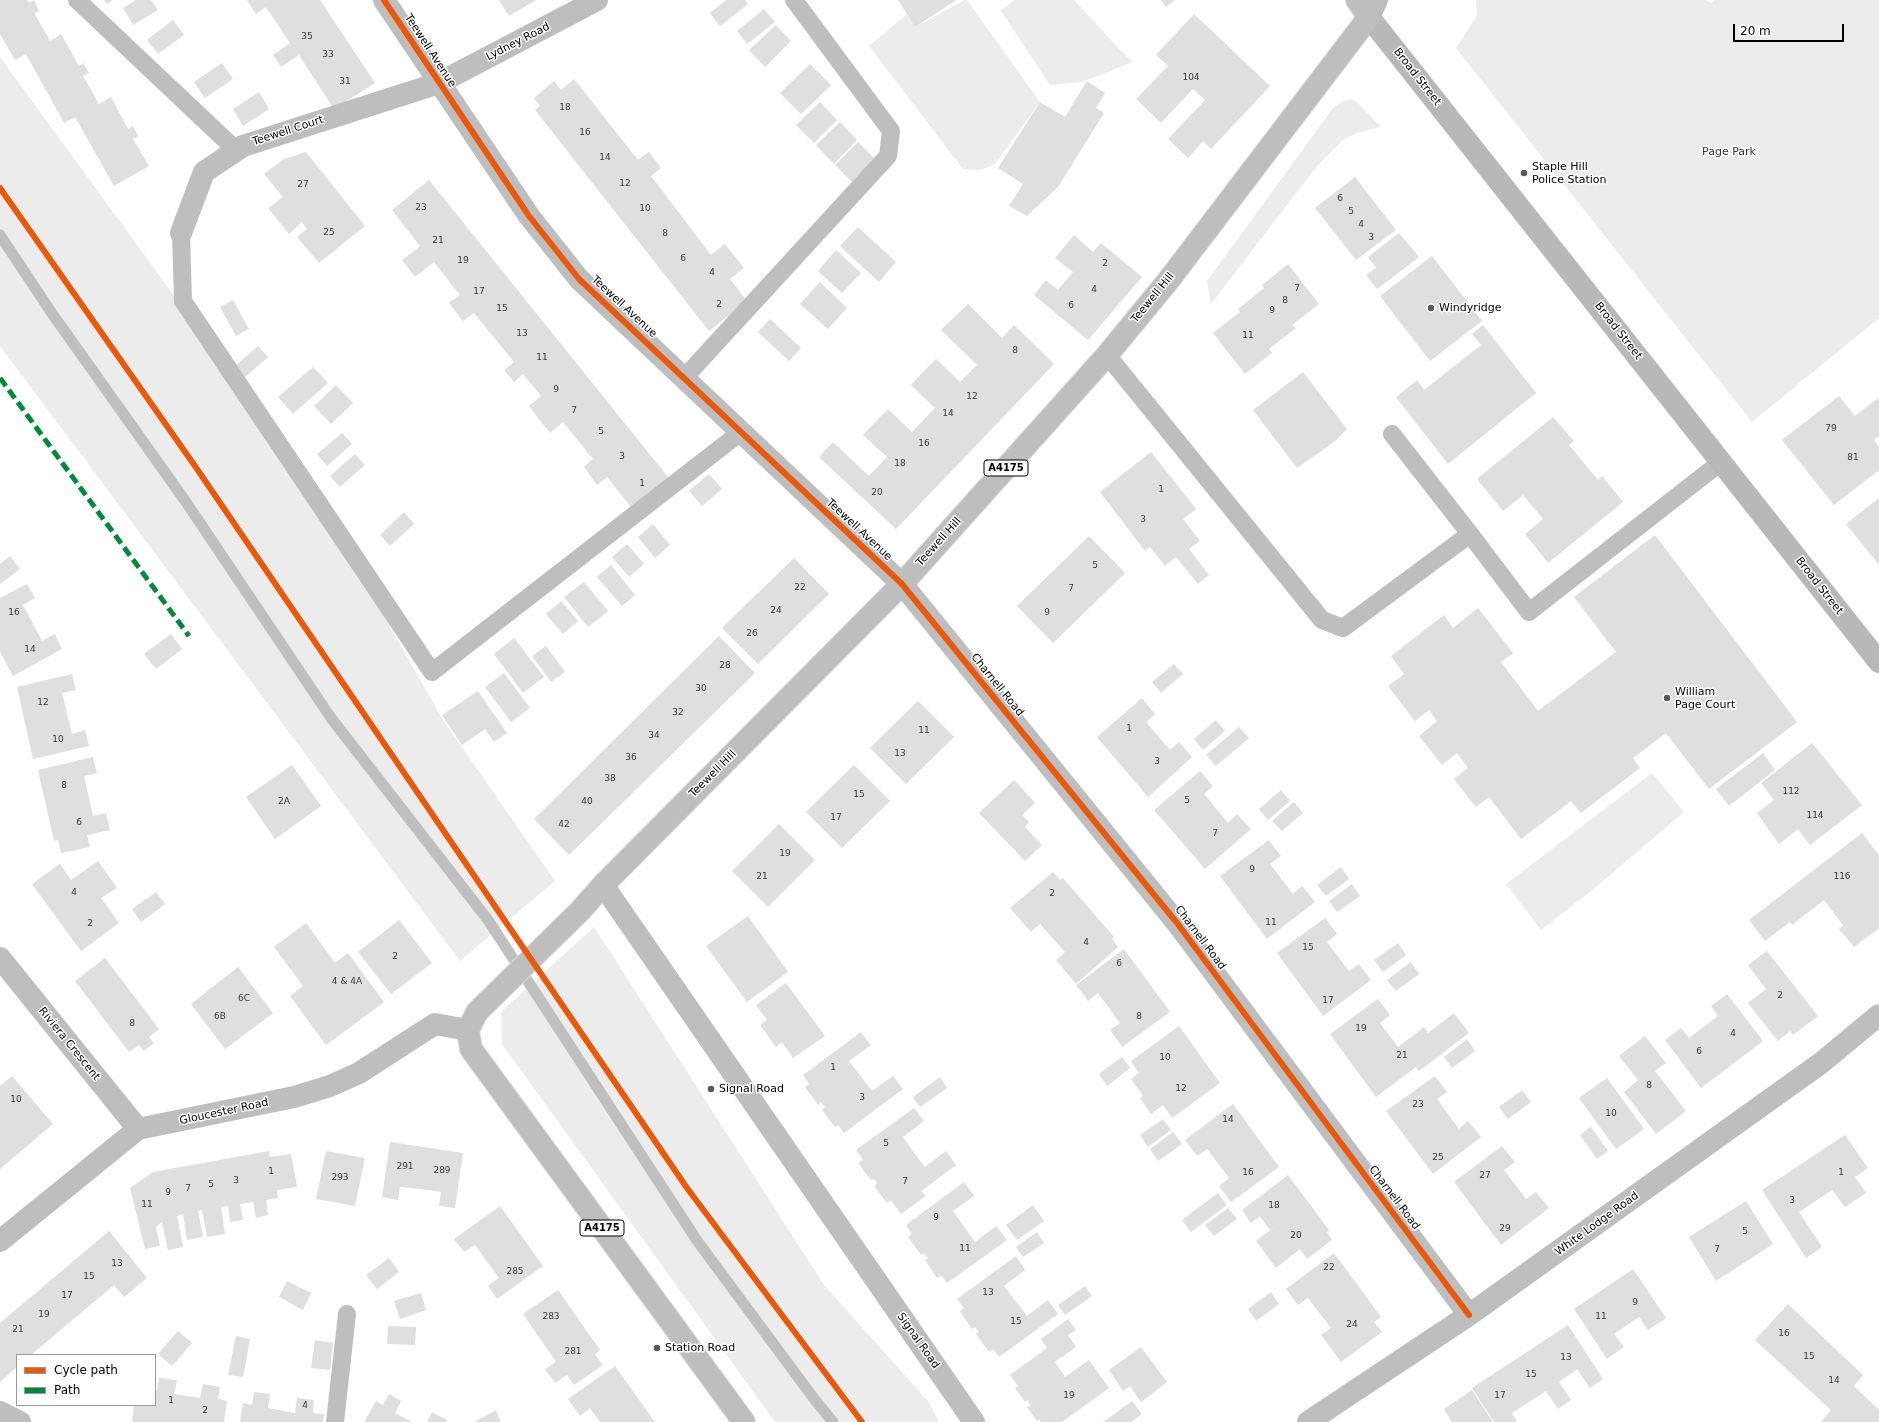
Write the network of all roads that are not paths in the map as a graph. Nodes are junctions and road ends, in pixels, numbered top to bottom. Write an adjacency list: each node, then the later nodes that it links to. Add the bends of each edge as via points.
1 (77, 0): 7 (lane)
2 (384, 0): 6 (street, Teewell Avenue)
3 (597, 0): 6 (street, Lydney Road)
4 (794, 0): 10 (lane, via 891,131 888,156)
5 (1368, 6): 9 (street, Teewell Hill / A4175, via 1168,281); 13 (main road, Broad Street)
6 (439, 83): 7 (street, Teewell Court, via 250,143); 10 (street, Teewell Avenue, via 529,216 579,279)
7 (236, 150): 8 (street, Teewell Court, via 204,172)
8 (181, 233): 11 (lane, via 183,301 432,672)
9 (1107, 355): 14 (lane, via 1322,620 1344,628); 15 (street, Teewell Hill / A4175)
10 (684, 378): 11 (street, Teewell Avenue)
11 (741, 432): 15 (street, Teewell Avenue)
12 (1392, 434): 14 (lane)
13 (1721, 462): 14 (lane, via 1529,612); 16 (main road, Broad Street)
14 (1470, 534)
15 (902, 584): 17 (street, Teewell Hill / A4175); 24 (street, Charnell Road, via 1177,923)
16 (1879, 662)
17 (604, 885): 20 (street, Teewell Hill / A4175, via 477,1012); 29 (street, Signal Road)
18 (0, 958): 21 (street, Riviera Crescent)
19 (1879, 1015): 24 (street, White Lodge Road, via 1821,1063)
20 (468, 1030): 21 (street, Gloucester Road, via 435,1024 359,1074 330,1086 294,1097); 28 (street, A4175, via 471,1050)
21 (138, 1129): 22 (street, Gloucester Road)
22 (0, 1241)
23 (347, 1314): 27 (lane)
24 (1469, 1315): 30 (street, White Lodge Road)
25 (0, 1412): 26 (street)
26 (20, 1422)
27 (335, 1422)
28 (744, 1422)
29 (974, 1422)
30 (1308, 1422)

